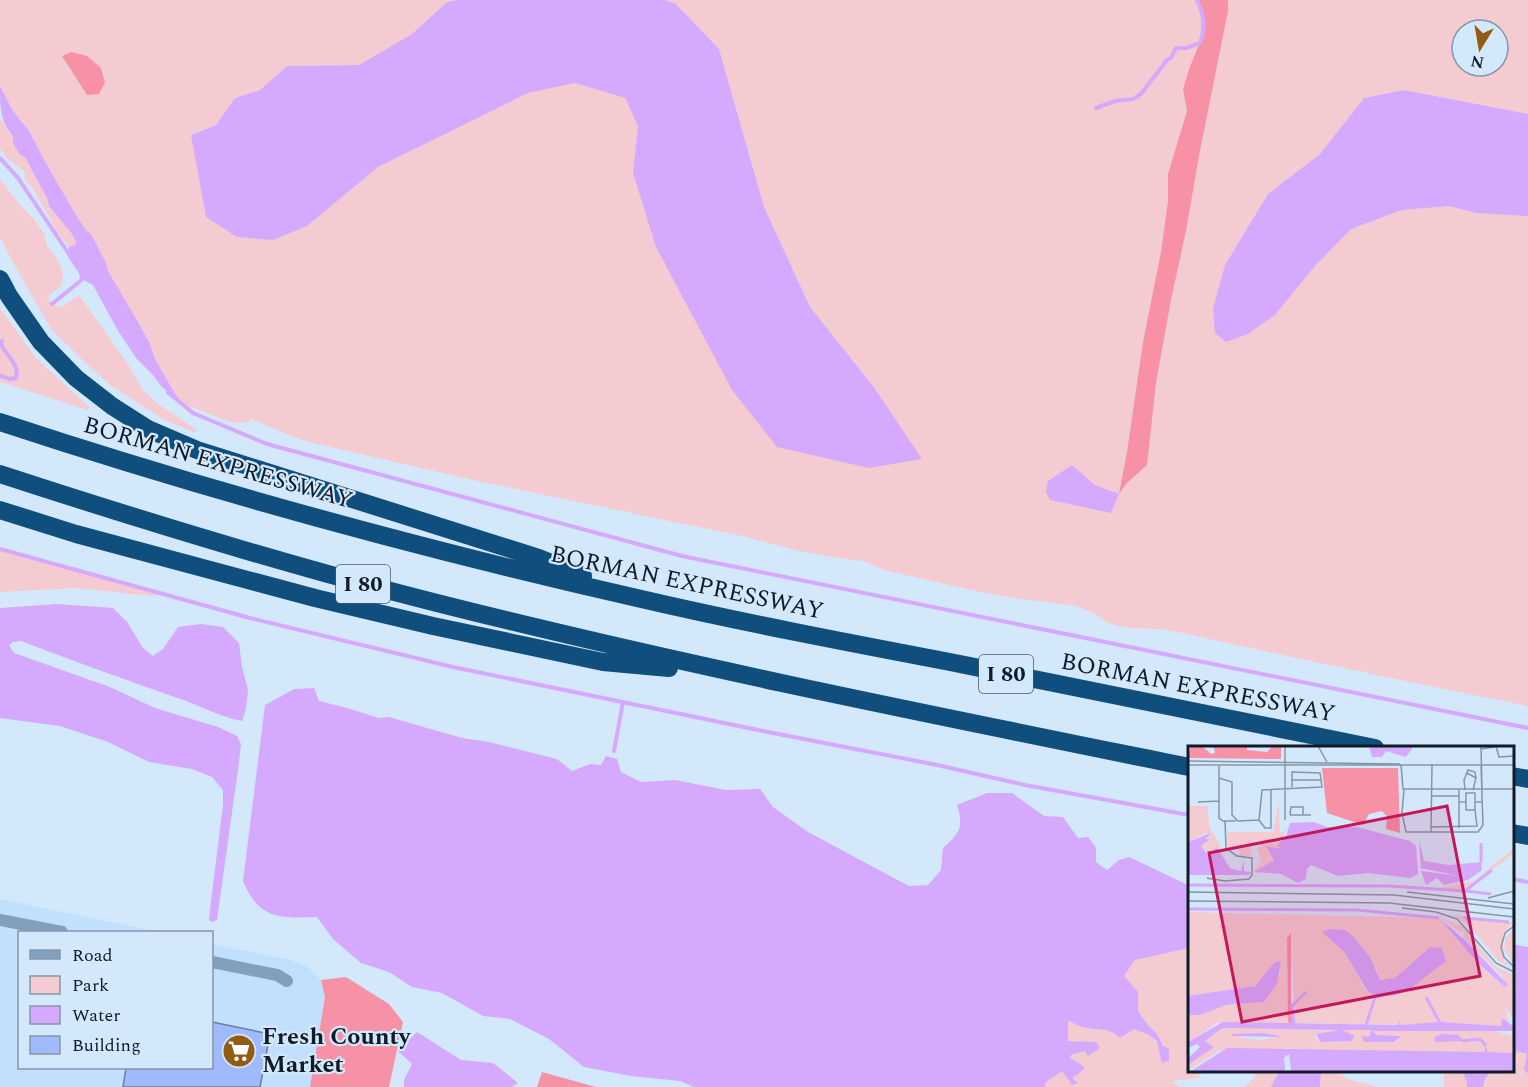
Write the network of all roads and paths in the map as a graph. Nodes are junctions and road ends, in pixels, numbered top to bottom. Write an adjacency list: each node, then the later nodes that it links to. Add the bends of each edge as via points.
1 (0, 279): 5 (highway, via 40,342 76,378 148,429 196,450 539,558)
2 (0, 422): 5 (highway, BORMAN EXPRESSWAY / I 80, via 216,490 484,562)
3 (0, 474): 6 (highway, I 80, via 328,574)
4 (0, 510): 6 (highway, via 231,576 445,628 603,662)
5 (637, 598): 7 (highway, BORMAN EXPRESSWAY / I 80)
6 (732, 673): 8 (highway, I 80)
7 (1365, 746)
8 (1188, 767)
9 (1513, 776): 10 (highway)
10 (1528, 779)
11 (1513, 833): 12 (highway)
12 (1528, 836)
13 (0, 920): 14 (street)
14 (52, 931)
15 (213, 962): 16 (street, via 277,975)
16 (287, 981)

